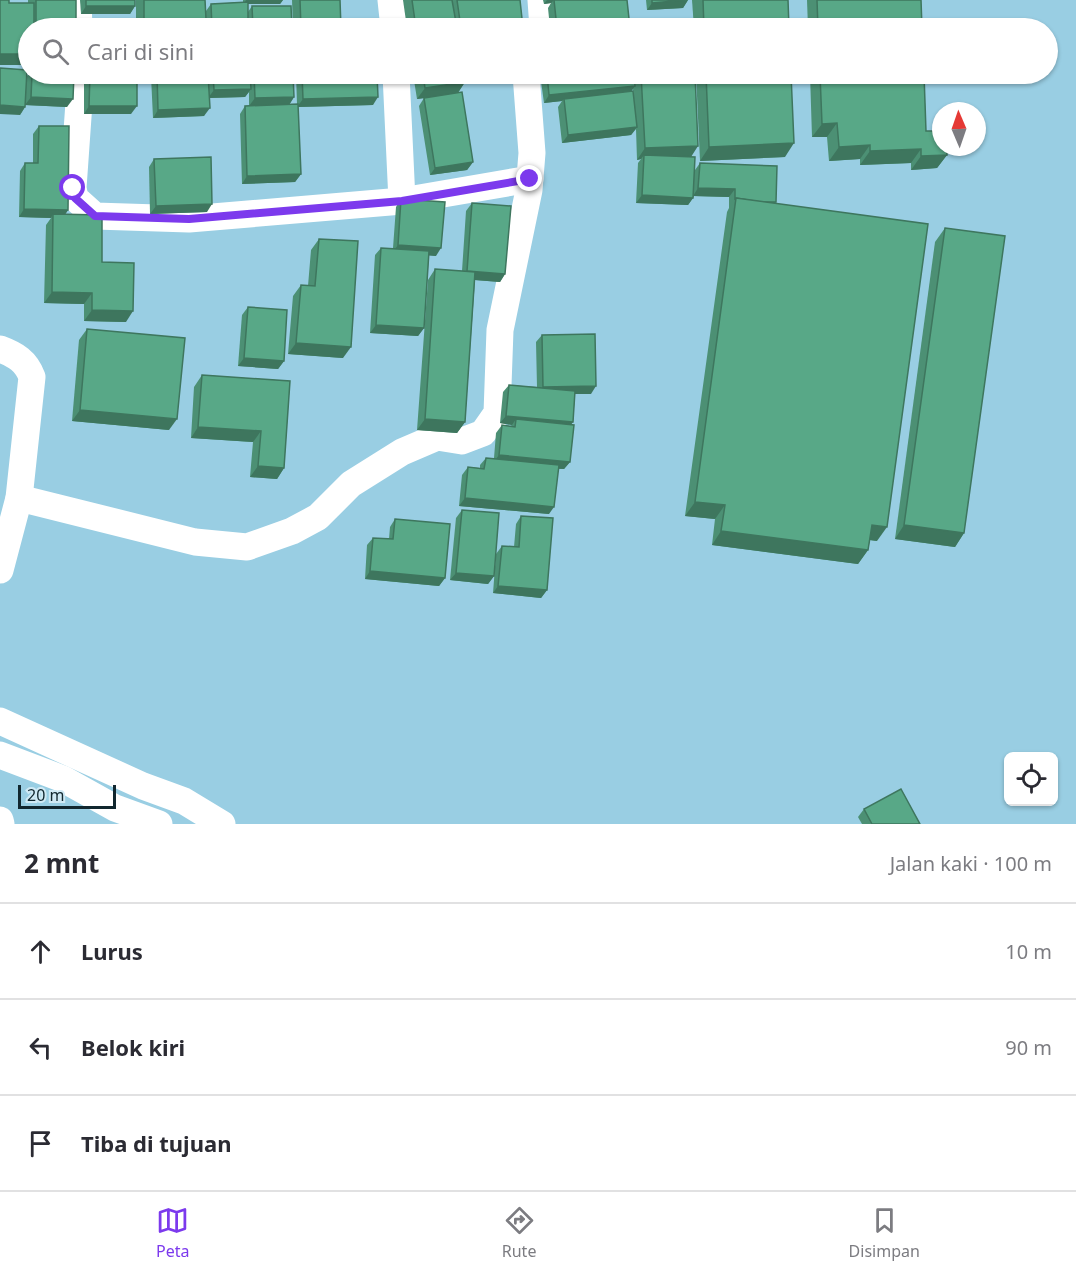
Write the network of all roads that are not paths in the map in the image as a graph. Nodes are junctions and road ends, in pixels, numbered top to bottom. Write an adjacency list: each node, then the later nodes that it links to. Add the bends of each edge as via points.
1 (78, 0): 4 (street)
2 (391, 0): 5 (street)
3 (541, 0): 6 (street)
4 (79, 18)
5 (393, 18)
6 (544, 18)
7 (80, 84): 11 (street, via 73,188 75,198 95,216 189,219)
8 (396, 84): 11 (street)
9 (527, 84): 10 (street)
10 (530, 179): 11 (street); 13 (street, via 500,330 496,413 483,433 462,441 437,438 402,452 351,484 318,517 248,547 195,542)
11 (402, 201)
12 (0, 349): 13 (street, via 16,355 32,377)
13 (19, 498): 14 (street)
14 (0, 570)
15 (0, 721): 18 (street, via 183,801)
16 (0, 755): 17 (street, via 63,779 115,808)
17 (159, 824)
18 (222, 824)

